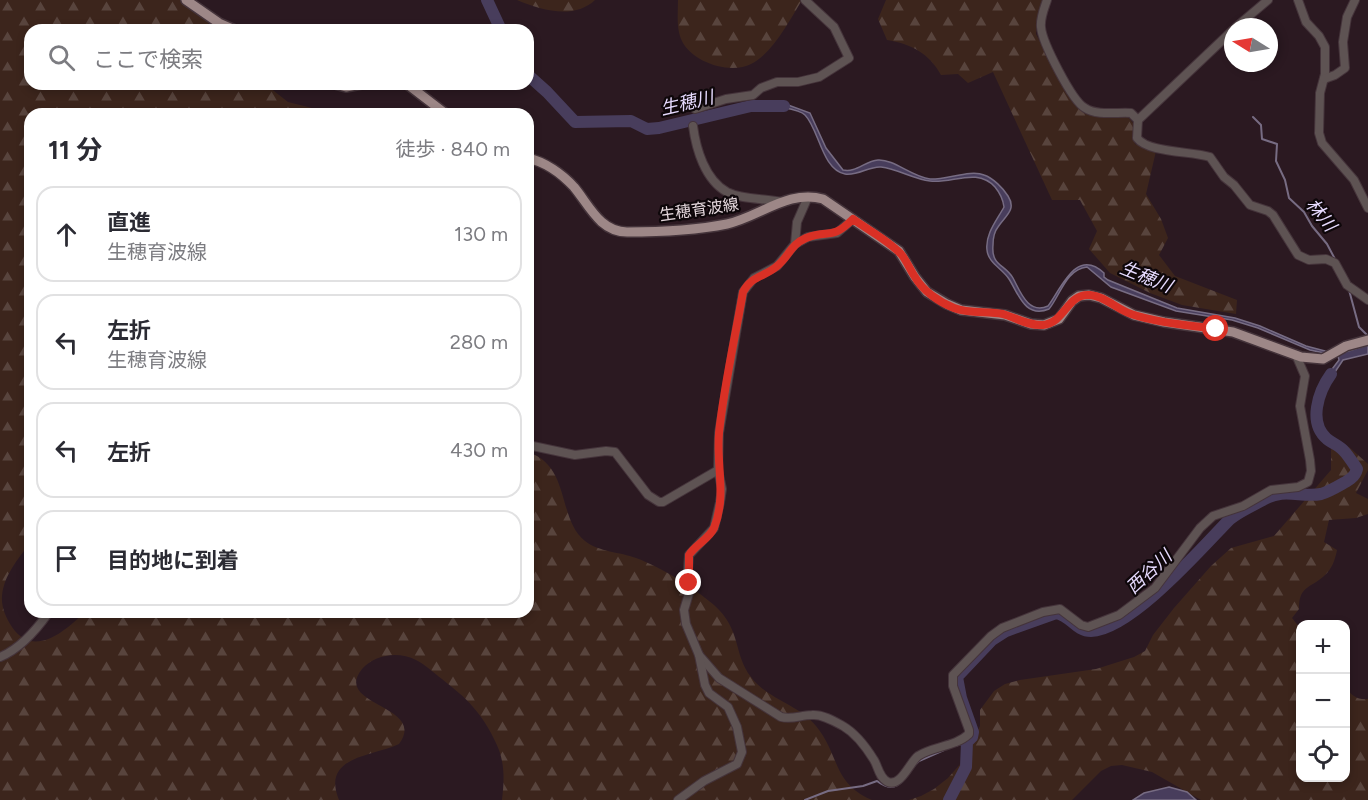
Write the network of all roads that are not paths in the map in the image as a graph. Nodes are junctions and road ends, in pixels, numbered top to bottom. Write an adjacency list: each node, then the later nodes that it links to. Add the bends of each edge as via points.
1 (186, 0): 8 (main road)
2 (805, 0): 13 (street, via 834,27 849,58 819,77 777,82 753,95)
3 (1047, 0): 14 (street, via 1042,34 1079,104 1098,112 1131,113)
4 (1268, 0): 7 (street)
5 (1298, 0): 10 (street, via 1306,22 1325,47)
6 (1355, 0): 10 (street, via 1342,42 1345,68)
7 (1246, 18)
8 (223, 24)
9 (1224, 38): 14 (street)
10 (1324, 79): 19 (street, via 1320,93 1322,143 1354,180)
11 (415, 90): 12 (main road)
12 (438, 108)
13 (695, 109)
14 (1138, 120): 22 (street, via 1137,138 1142,143 1210,156 1250,205 1273,215 1298,255 1335,263 1348,286)
15 (693, 126): 18 (street, via 697,152 727,192)
16 (534, 160): 18 (main road, 生穂育波線, via 562,176 602,223 615,231 726,224)
17 (808, 197): 18 (main road, 生穂育波線); 20 (main road, via 823,199); 21 (street, via 797,222)
18 (782, 202)
19 (1368, 208)
20 (853, 219): 21 (street, via 837,233 808,237); 24 (main road, via 899,251 927,292 955,308 1044,325 1059,319 1079,296 1089,295 1134,315 1233,332)
21 (795, 244): 26 (street, via 777,266 754,278 743,292 719,433)
22 (1368, 300)
23 (1368, 340): 24 (main road, via 1326,357)
24 (1296, 356): 28 (street, via 1305,376 1300,406 1310,460 1308,482 1271,490 1243,506 1213,516 1155,588 1119,615 1088,627 1064,610 1054,609 991,636 953,675 969,734 919,756 899,780 886,781 861,742 846,728 816,715 781,717 719,678)
25 (534, 446): 26 (street, via 575,455 615,452 648,495 659,502)
26 (718, 470): 28 (street, via 722,489 714,528 692,551 688,561 690,590 684,617)
27 (44, 618): 29 (street, via 26,639)
28 (699, 655): 30 (street, via 709,693 728,706 733,715 742,752 737,764)
29 (0, 657)
30 (678, 800)

